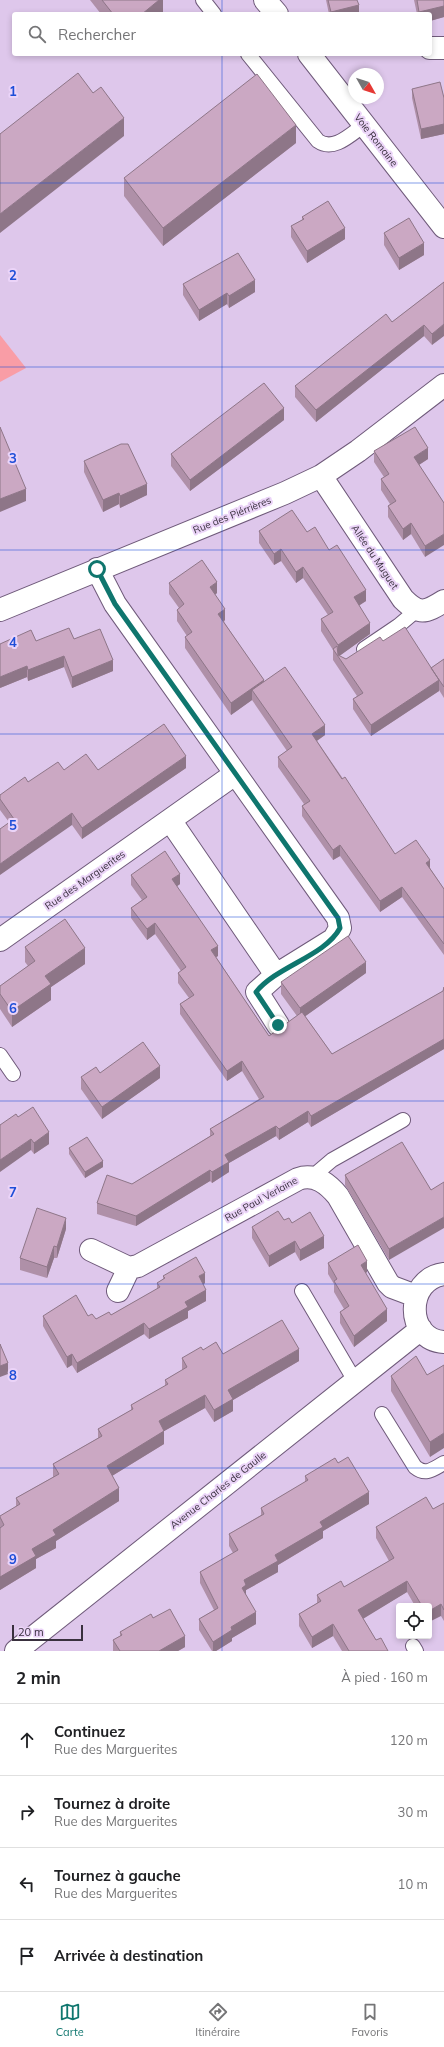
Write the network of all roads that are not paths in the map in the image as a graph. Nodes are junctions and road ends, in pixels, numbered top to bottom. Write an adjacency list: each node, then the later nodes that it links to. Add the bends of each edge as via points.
1 (203, 0): 3 (lane)
2 (265, 0): 4 (street)
3 (212, 12)
4 (275, 12)
5 (432, 48): 6 (street)
6 (444, 48)
7 (250, 56): 9 (lane, via 318,141 323,144 335,144)
8 (316, 56): 9 (street, Voie Romaine)
9 (364, 125): 10 (street, Voie Romaine)
10 (444, 226)
11 (444, 385): 12 (street, Rue des Piérrières)
12 (321, 476): 13 (street, Rue des Piérrières); 16 (street, Allée du Muguet, via 403,599)
13 (97, 569): 15 (street, Rue des Piérrières); 18 (street, via 115,604)
14 (444, 601): 16 (street, via 432,609)
15 (0, 610)
16 (417, 610): 17 (lane, via 398,626)
17 (352, 656)
18 (235, 774): 19 (street, Rue des Marguerites); 21 (street, via 338,918 340,928 334,938)
19 (170, 820): 20 (street, Rue des Marguerites); 21 (street)
20 (0, 940)
21 (276, 975): 22 (street, via 256,992)
22 (278, 1025)
23 (0, 1055): 24 (lane)
24 (13, 1074)
25 (403, 1120): 26 (lane, via 332,1160)
26 (312, 1177): 28 (street, Rue Paul Verlaine, via 298,1178 147,1262); 32 (street, Rue Paul Verlaine, via 330,1187 338,1196 388,1283)
27 (92, 1250): 28 (street)
28 (129, 1268): 30 (street)
29 (444, 1274): 32 (street, via 432,1277)
30 (118, 1291)
31 (302, 1291): 35 (lane)
32 (416, 1296): 33 (street, via 414,1311)
33 (421, 1329): 34 (street, via 430,1337); 35 (street, Avenue Charles de Gaulle)
34 (444, 1342)
35 (355, 1381): 38 (street, Avenue Charles de Gaulle)
36 (382, 1414): 37 (lane, via 415,1467 421,1472 427,1472)
37 (444, 1463)
38 (16, 1651)

